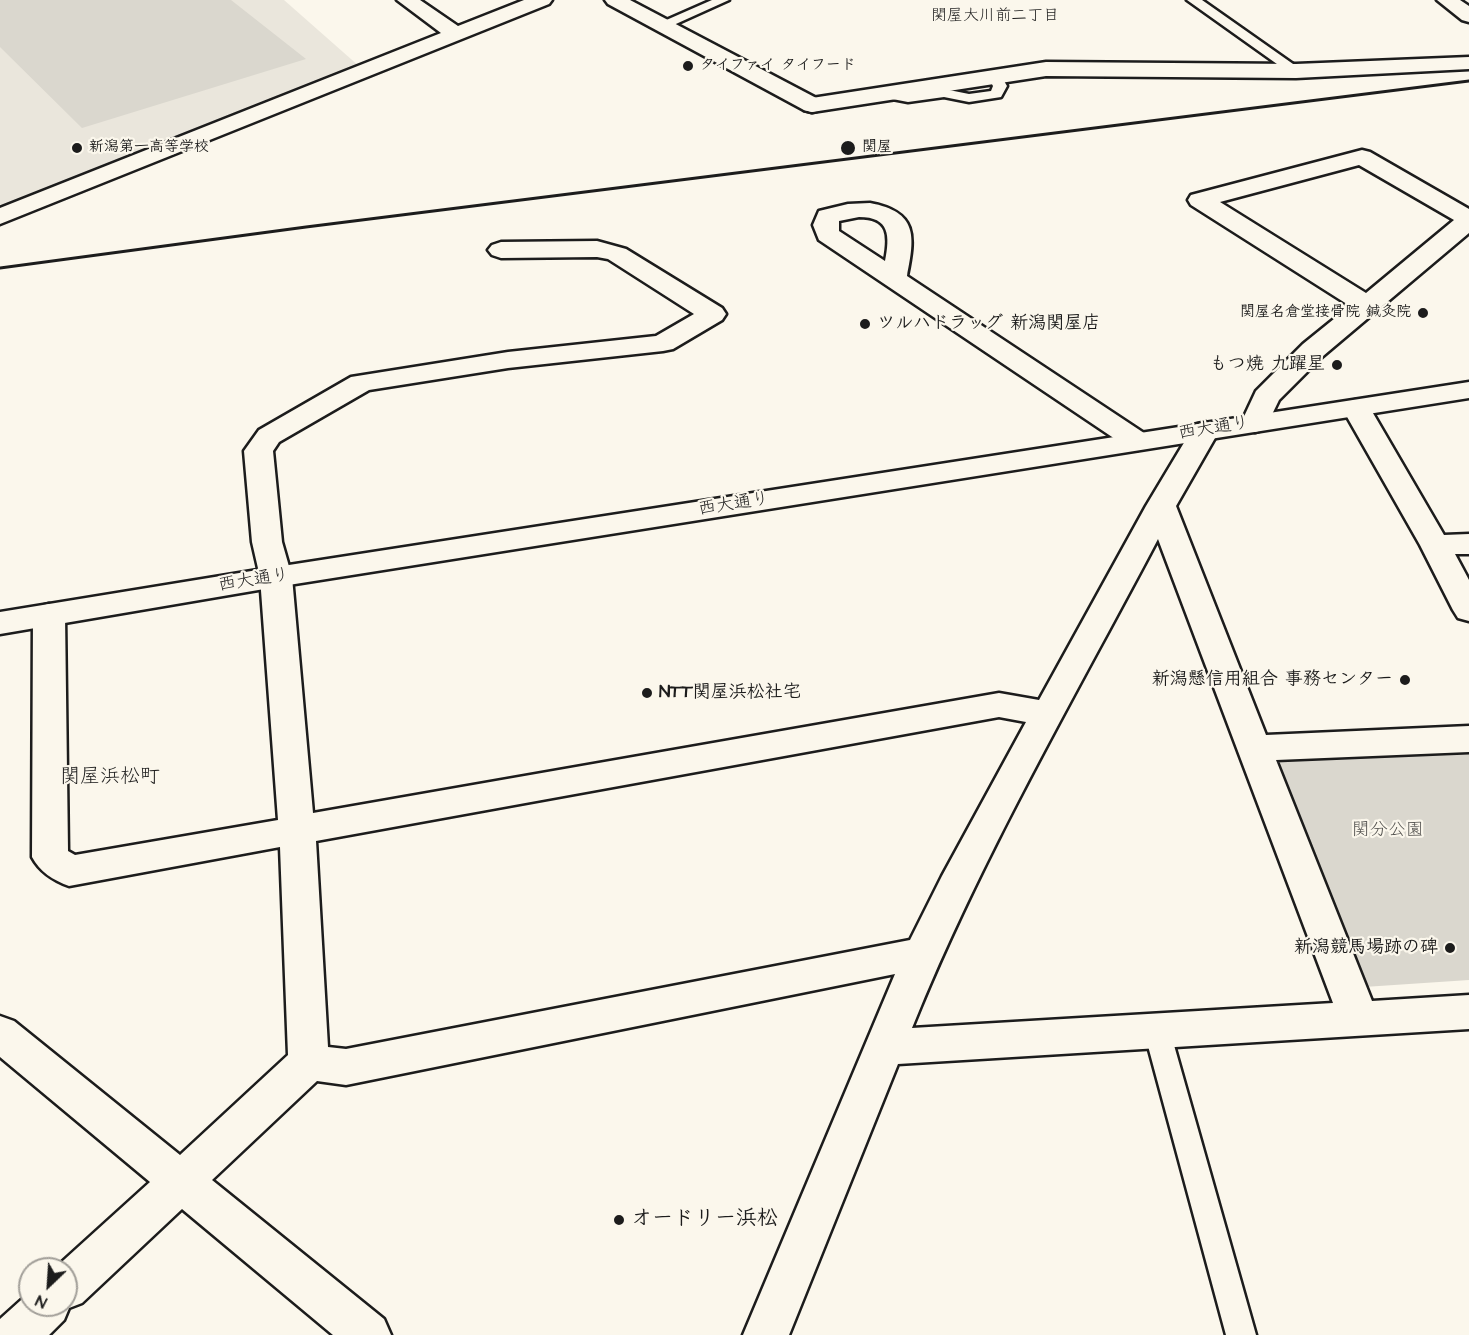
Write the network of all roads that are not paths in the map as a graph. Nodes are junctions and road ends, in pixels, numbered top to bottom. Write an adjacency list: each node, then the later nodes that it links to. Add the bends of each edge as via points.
1 (407, 0): 9 (main road)
2 (542, 0): 9 (main road)
3 (615, 0): 8 (main road)
4 (723, 0): 8 (lane)
5 (1193, 0): 11 (lane)
6 (1447, 0): 7 (main road)
7 (1469, 16)
8 (662, 25): 11 (main road, via 812,105 1046,69)
9 (457, 35): 12 (main road)
10 (1469, 63): 11 (main road)
11 (1296, 71)
12 (0, 217)
13 (1469, 220): 16 (main road); 16 (main road, via 1362,157 1200,200)
14 (501, 250): 25 (main road, via 597,249 617,254 713,314 663,343 508,360 361,383 269,436 258,451 267,542)
15 (894, 277): 21 (main road)
16 (1367, 305): 19 (main road, via 1313,350 1266,397)
17 (1469, 390): 18 (main road, 西大通り)
18 (1356, 408): 19 (main road, 西大通り); 24 (main road)
19 (1255, 423): 20 (main road, 西大通り)
20 (1205, 431): 21 (main road, 西大通り); 22 (main road)
21 (1137, 441): 25 (main road, 西大通り)
22 (1161, 506): 29 (main road); 31 (main road)
23 (1469, 544): 24 (main road)
24 (1435, 545): 26 (main road)
25 (276, 577): 27 (main road, 西大通り); 32 (main road)
26 (1469, 610)
27 (49, 615): 28 (main road, 西大通り); 32 (main road, via 50,857 69,871)
28 (0, 623)
29 (1047, 714): 32 (main road, via 999,705); 33 (main road)
30 (1469, 739): 31 (main road)
31 (1254, 748): 35 (main road)
32 (297, 832): 39 (main road)
33 (923, 953): 38 (main road); 39 (main road, via 346,1067)
34 (1469, 1012): 35 (main road)
35 (1359, 1018): 36 (main road)
36 (1157, 1031): 38 (main road); 46 (lane)
37 (0, 1033): 40 (main road)
38 (886, 1047): 45 (main road)
39 (309, 1062): 40 (main road)
40 (180, 1181): 41 (main road); 44 (main road)
41 (78, 1277)
42 (35, 1317): 43 (main road)
43 (16, 1335)
44 (368, 1335)
45 (766, 1335)
46 (1241, 1335)

